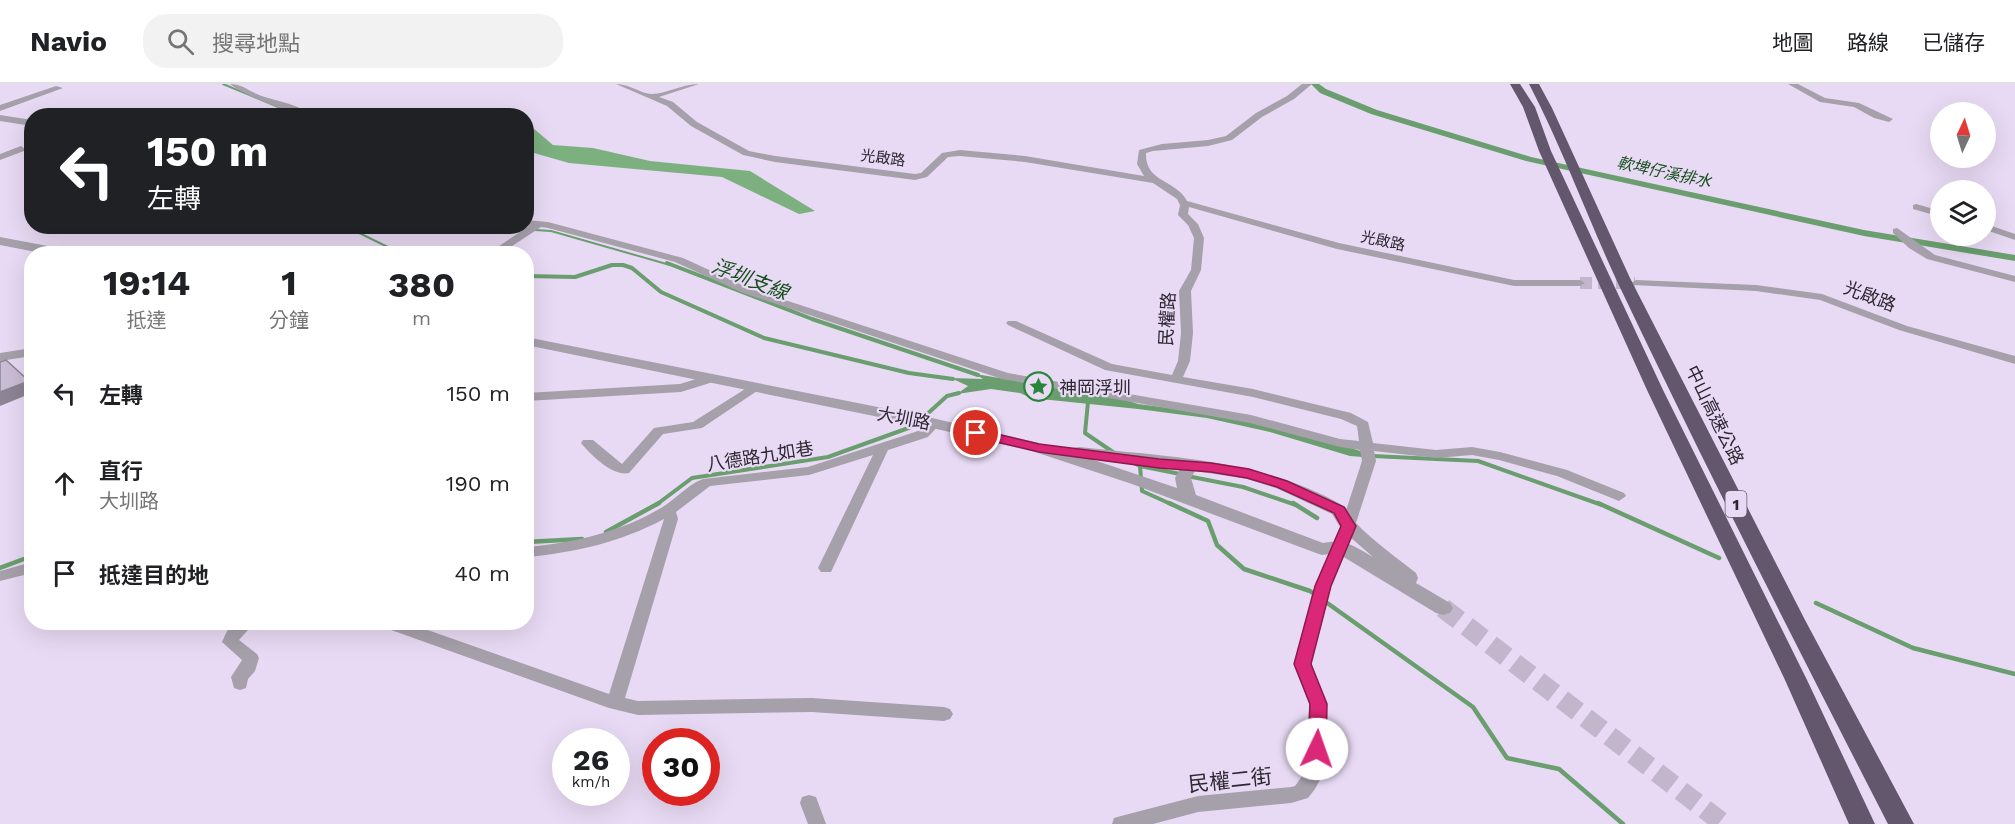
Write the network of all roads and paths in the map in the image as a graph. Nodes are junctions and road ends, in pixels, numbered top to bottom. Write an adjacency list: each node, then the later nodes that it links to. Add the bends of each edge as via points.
1 (234, 84): 11 (street, via 254,96)
2 (620, 84): 9 (street, 光啟路)
3 (695, 84): 9 (street)
4 (1307, 84): 19 (street, via 1228,138 1142,152 1140,158)
5 (1515, 84): 66 (highway, 1, via 1650,380)
6 (1534, 84): 67 (highway, 中山高速公路 / 1, via 1703,439)
7 (1792, 84): 13 (street, via 1823,100 1856,105)
8 (59, 88): 10 (street)
9 (654, 96): 19 (street, 光啟路, via 746,153 775,159 915,177 924,175 945,155 960,153 1025,159)
10 (0, 108)
11 (295, 108)
12 (0, 118): 14 (street)
13 (1889, 119)
14 (24, 122)
15 (24, 124): 16 (street)
16 (0, 127)
17 (21, 149): 18 (street)
18 (0, 156)
19 (1152, 180): 20 (street, via 1171,189)
20 (1185, 203): 32 (street, 光啟路, via 1337,246 1514,283); 40 (street, 民權路, via 1183,215 1193,224 1199,238 1196,270 1185,291 1187,333 1184,361)
21 (1916, 207): 22 (street)
22 (1930, 211)
23 (534, 228): 47 (street, via 679,260 747,291 998,374 1251,418)
24 (1996, 230): 27 (street)
25 (1897, 231): 31 (street, via 1931,257)
26 (521, 234): 30 (street)
27 (2015, 237)
28 (0, 241): 29 (street)
29 (27, 246)
30 (504, 246)
31 (2015, 279)
32 (1580, 283)
33 (1636, 283): 38 (street, 光啟路, via 1756,288 1822,297 1903,328)
34 (1012, 323): 40 (street, via 1109,366)
35 (534, 343): 39 (street, 大圳路)
36 (24, 353): 37 (street)
37 (0, 357)
38 (2015, 360)
39 (709, 379): 41 (street, 大圳路); 42 (street, via 681,388)
40 (1176, 380): 47 (street, via 1252,393 1358,420 1363,424)
41 (753, 388): 43 (street, 大圳路); 44 (street, via 697,425 659,431 624,470)
42 (534, 397)
43 (925, 422): 45 (street, 八德路九如巷, via 923,434); 46 (street, 大圳路)
44 (588, 443)
45 (883, 447): 51 (street, 八德路九如巷, via 809,471 708,482); 55 (street)
46 (1039, 448): 48 (street, via 1125,458); 50 (street, 大圳路)
47 (1368, 453): 49 (street, via 1467,451 1500,456 1562,473); 52 (street)
48 (1187, 472): 50 (street); 52 (street, via 1249,474 1282,484 1339,510)
49 (1619, 496)
50 (1188, 498): 53 (street, 大圳路, via 1322,549)
51 (668, 510): 54 (street, 八德路九如巷, via 604,539); 61 (street, via 671,519)
52 (1348, 526): 53 (street); 53 (street, via 1443,608)
53 (1340, 546): 65 (street, 民權二街, via 1323,586 1302,664 1318,704 1316,770 1310,783 1291,795 1198,804)
54 (534, 551)
55 (826, 568)
56 (24, 569): 57 (street)
57 (0, 576)
58 (238, 630): 60 (street, via 230,642 251,658 239,677)
59 (409, 630): 61 (street)
60 (240, 683)
61 (615, 703): 62 (street, via 638,708 812,705)
62 (944, 714)
63 (809, 803): 64 (street)
64 (817, 824)
65 (1121, 824)
66 (1862, 824)
67 (1901, 824)

